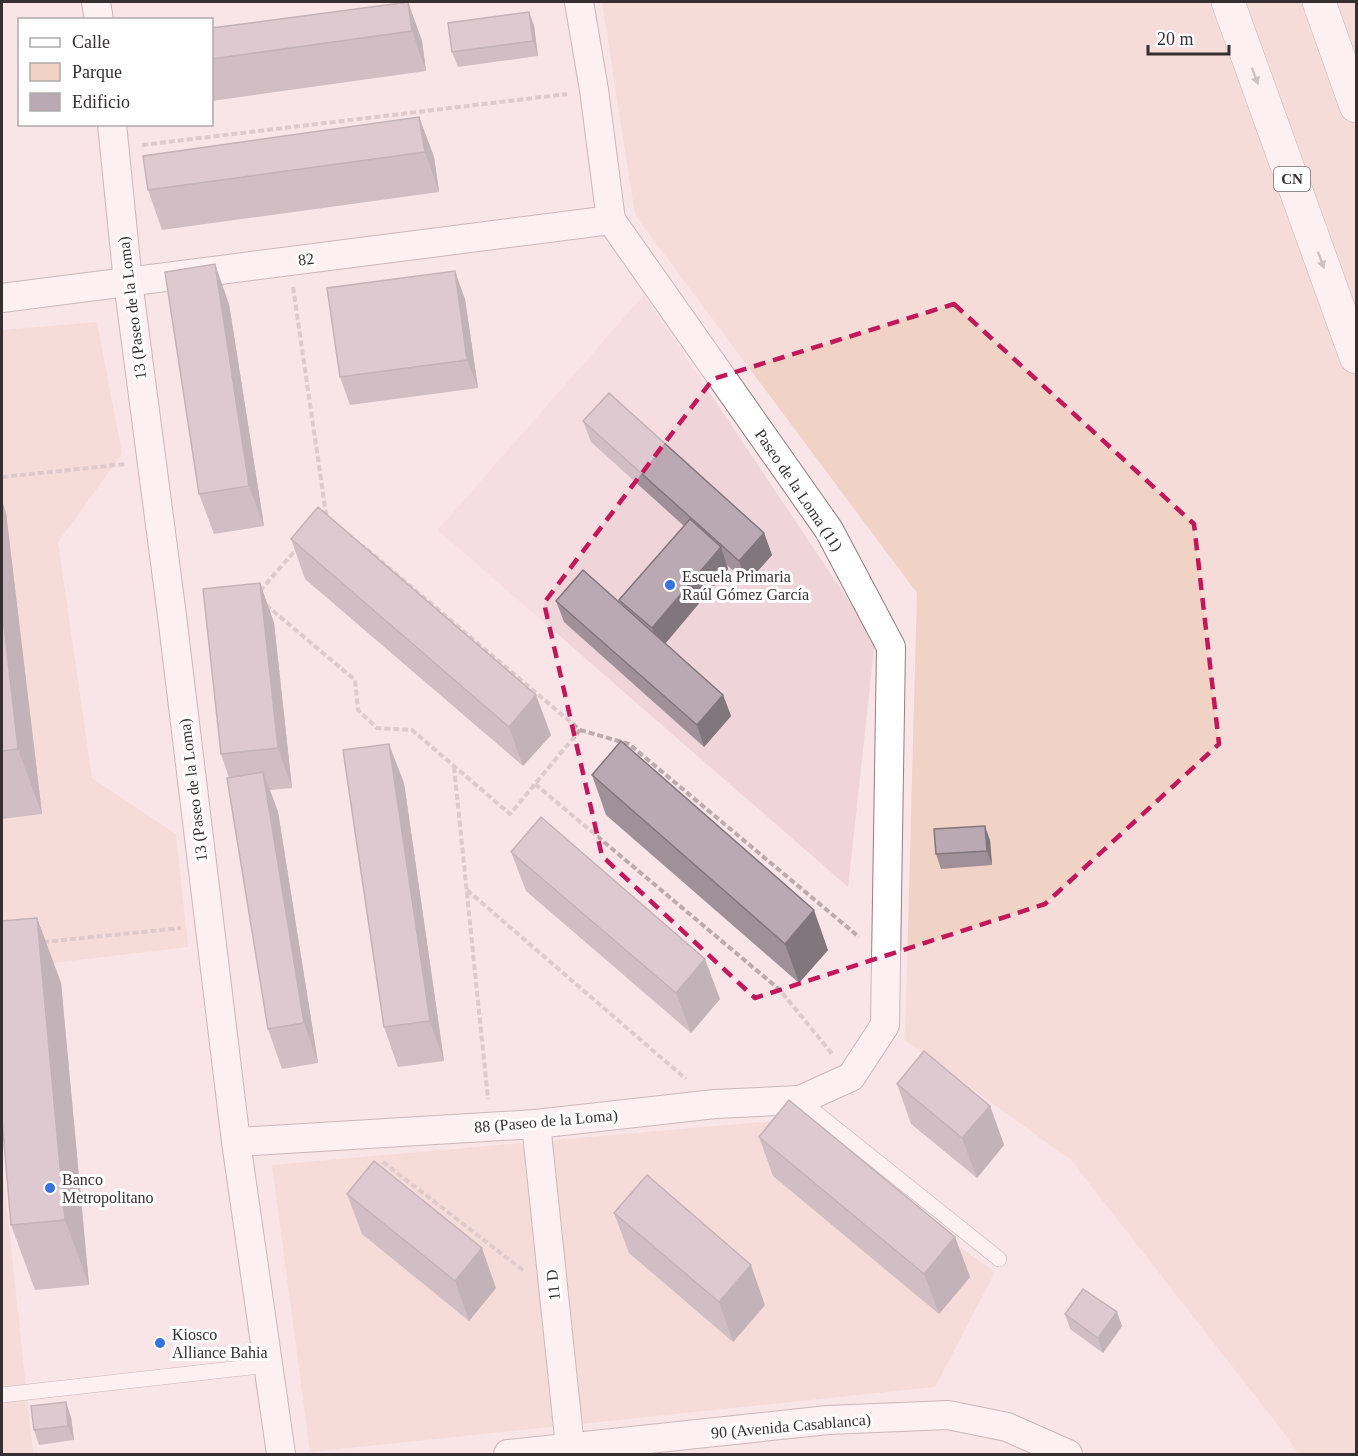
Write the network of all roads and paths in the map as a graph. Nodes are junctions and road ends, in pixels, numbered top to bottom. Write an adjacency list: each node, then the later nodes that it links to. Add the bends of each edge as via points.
1 (96, 2): 5 (street)
2 (579, 2): 6 (street, Paseo de la Loma (11))
3 (1228, 2): 13 (highway, CN, one-way to 13)
4 (1319, 2): 7 (highway)
5 (99, 18)
6 (594, 90): 8 (path); 9 (street, Paseo de la Loma (11))
7 (1356, 106)
8 (113, 137): 11 (street, 13 (Paseo de la Loma))
9 (611, 220): 10 (street, 82); 27 (street, Paseo de la Loma (11), via 829,530 891,647)
10 (289, 261): 11 (street, 82); 16 (path, via 326,514)
11 (128, 282): 12 (street, 82); 14 (street, 13 (Paseo de la Loma))
12 (2, 298)
13 (1356, 357)
14 (152, 461): 15 (path); 25 (street, 13 (Paseo de la Loma))
15 (2, 477)
16 (335, 522)
17 (302, 541): 19 (path)
18 (362, 545): 21 (path)
19 (256, 596)
20 (265, 604): 22 (path, via 355,680 358,710 377,728 411,730)
21 (580, 730): 23 (path); 27 (path, via 629,744)
22 (454, 766): 23 (path, via 510,814); 24 (path)
23 (535, 784): 28 (path, via 780,990)
24 (466, 889): 30 (path); 32 (path)
25 (209, 925): 26 (path); 34 (street, 13 (Paseo de la Loma))
26 (36, 943)
27 (886, 960): 28 (street, Paseo de la Loma (11), via 885,1025)
28 (851, 1077): 29 (street, 88 (Paseo de la Loma))
29 (800, 1100): 30 (street, 88 (Paseo de la Loma)); 35 (lane)
30 (715, 1104): 31 (street, 88 (Paseo de la Loma))
31 (536, 1124): 32 (street, 88 (Paseo de la Loma)); 36 (street, 11 D)
32 (490, 1127): 33 (street, 88 (Paseo de la Loma))
33 (350, 1135): 34 (street, 88 (Paseo de la Loma)); 36 (path)
34 (236, 1142): 37 (street, 13 (Paseo de la Loma))
35 (999, 1259)
36 (554, 1295): 39 (street, 11 D)
37 (268, 1365): 38 (lane); 40 (street, 13 (Paseo de la Loma))
38 (2, 1395)
39 (570, 1447): 41 (street, 90 (Avenida Casablanca)); 42 (street, 90 (Avenida Casablanca), via 828,1420 948,1415 1007,1427)
40 (281, 1455)
41 (508, 1455)
42 (1068, 1455)

